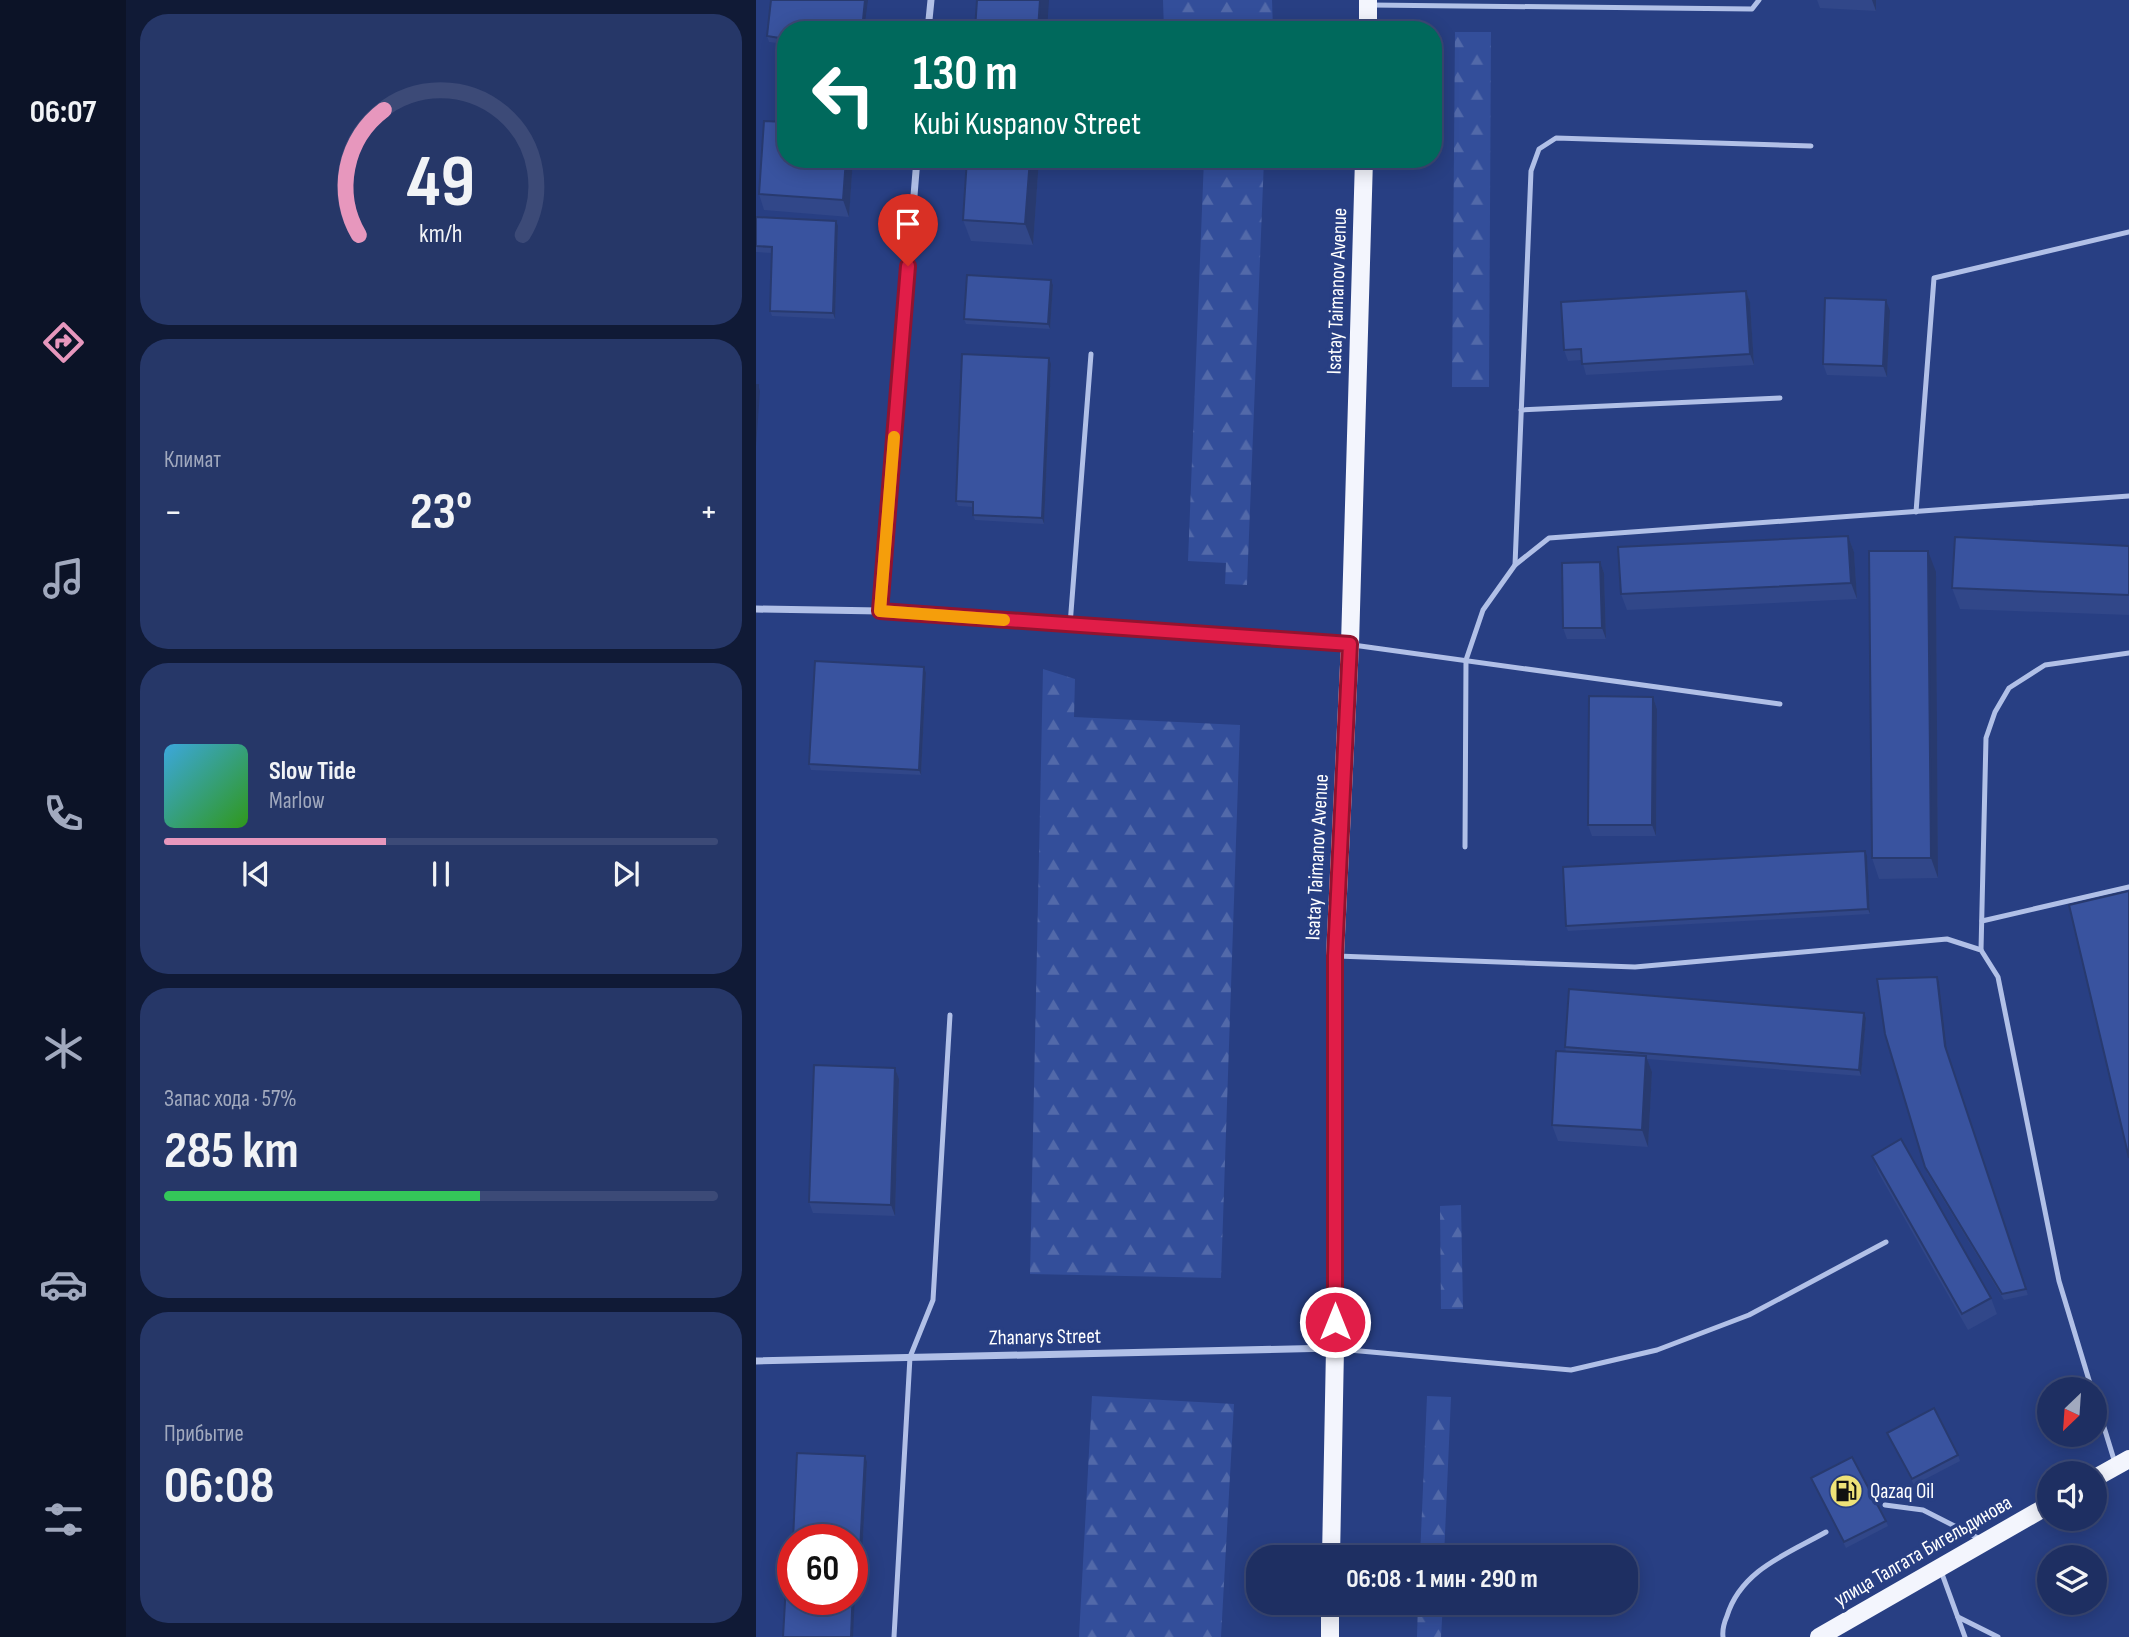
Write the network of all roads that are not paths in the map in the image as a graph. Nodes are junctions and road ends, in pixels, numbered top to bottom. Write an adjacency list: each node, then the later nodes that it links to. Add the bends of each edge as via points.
1 (931, 0): 4 (street)
2 (1759, 0): 3 (lane, via 1752,9)
3 (1368, 2): 5 (main road)
4 (929, 21)
5 (1368, 21)
6 (1811, 146): 12 (lane, via 1556,138 1539,149 1531,172)
7 (916, 168): 17 (street)
8 (1364, 168): 19 (main road, Isatay Taimanov Avenue)
9 (2129, 232): 14 (lane, via 1934,278)
10 (1091, 354): 18 (lane)
11 (1780, 398): 12 (lane)
12 (1521, 410): 15 (lane)
13 (2129, 496): 14 (lane)
14 (1916, 512): 15 (lane, via 1549,538)
15 (1514, 565): 21 (lane, via 1483,610)
16 (756, 609): 17 (street)
17 (880, 611): 18 (street)
18 (1070, 625): 19 (street)
19 (1350, 644): 21 (lane); 27 (main road, Isatay Taimanov Avenue)
20 (2129, 653): 25 (lane, via 2045,665 2009,688 1995,712 1986,738)
21 (1466, 660): 22 (lane); 23 (lane)
22 (1780, 704)
23 (1465, 847)
24 (2129, 887): 25 (lane)
25 (1982, 921): 26 (lane)
26 (1981, 950): 27 (lane, via 1947,939 1635,967); 33 (lane, via 1998,976 2059,1281)
27 (1335, 956): 30 (main road, Isatay Taimanov Avenue)
28 (950, 1015): 31 (lane, via 933,1300)
29 (1886, 1242): 30 (lane, via 1749,1315 1657,1350 1572,1370)
30 (1335, 1348): 31 (street, Zhanarys Street); 40 (main road, Isatay Taimanov Avenue)
31 (910, 1357): 32 (street, Zhanarys Street); 44 (lane)
32 (756, 1361)
33 (2088, 1377)
34 (2107, 1427): 35 (lane)
35 (2122, 1463)
36 (1885, 1505): 39 (lane, via 1923,1510)
37 (2037, 1512): 39 (main road, улица Талгата Бигельдинова)
38 (1826, 1532): 46 (lane, via 1753,1574 1732,1598)
39 (1985, 1542): 41 (main road, улица Талгата Бигельдинова)
40 (1331, 1545)
41 (1940, 1568): 43 (lane); 47 (main road, улица Талгата Бигельдинова)
42 (1330, 1615): 45 (main road)
43 (1958, 1617): 48 (lane); 49 (lane)
44 (894, 1637)
45 (1329, 1637)
46 (1723, 1637)
47 (1819, 1637)
48 (1965, 1637)
49 (1998, 1637)

